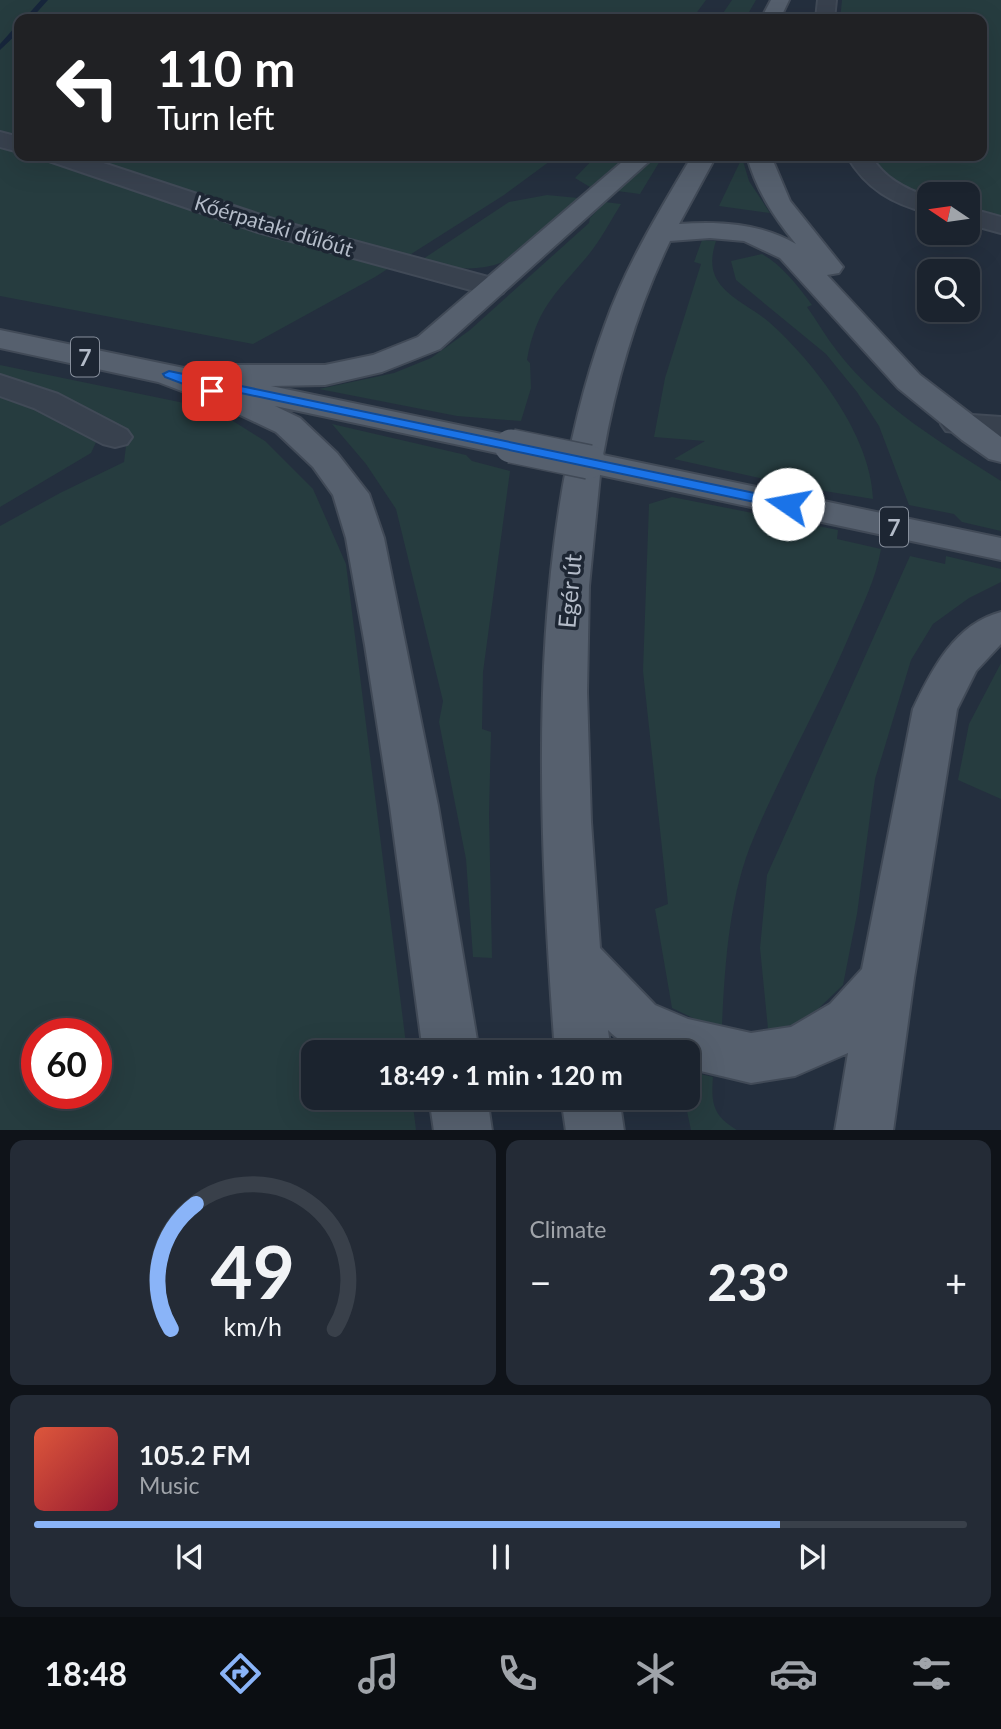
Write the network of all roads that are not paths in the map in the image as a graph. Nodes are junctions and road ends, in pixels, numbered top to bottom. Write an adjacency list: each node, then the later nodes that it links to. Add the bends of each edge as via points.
1 (75, 161): 10 (street, Kőérpataki dűlőút, via 234,215)
2 (637, 161): 10 (main road)
3 (701, 161): 9 (main road, Egér út)
4 (762, 161): 11 (main road, via 788,216 833,271)
5 (862, 161): 6 (street, via 886,189)
6 (917, 201)
7 (980, 219): 8 (street)
8 (1001, 225)
9 (661, 234): 11 (main road, via 712,229 765,240 790,252); 21 (main road, Egér út, via 620,323 605,370 578,499 565,641)
10 (493, 286): 13 (main road, via 429,343 382,363 325,374)
11 (854, 319): 15 (main road, via 895,369)
12 (0, 339): 13 (main road, 7)
13 (169, 374): 19 (main road, 7, bridge); 23 (main road, via 288,425 325,460 351,494 365,538 386,645)
14 (0, 385): 17 (street, via 47,401)
15 (958, 424): 16 (street); 18 (main road)
16 (1001, 428)
17 (115, 437)
18 (1001, 452)
19 (1001, 549)
20 (1001, 625): 22 (main road, via 970,651 950,676 935,709)
21 (574, 955): 22 (main road, via 636,1022 683,1042 751,1058 795,1051 825,1038 849,1021); 24 (main road, Egér út)
22 (887, 978): 29 (main road)
23 (449, 1040)
24 (582, 1040)
25 (460, 1110): 27 (main road)
26 (592, 1110): 28 (main road)
27 (463, 1130)
28 (596, 1130)
29 (864, 1130)

